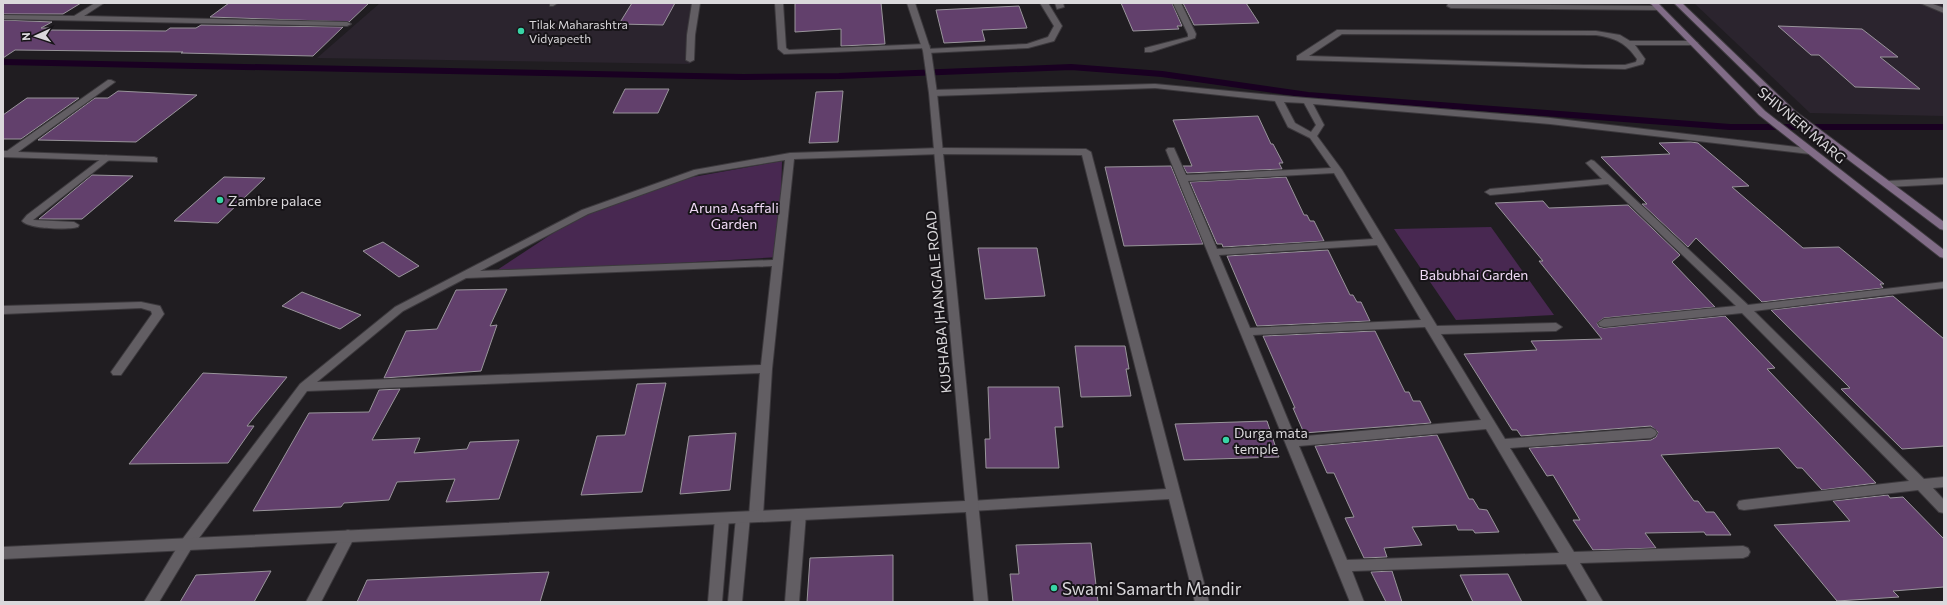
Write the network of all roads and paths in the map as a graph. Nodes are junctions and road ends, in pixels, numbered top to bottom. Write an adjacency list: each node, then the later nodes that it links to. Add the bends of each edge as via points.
1 (100, 3): 13 (street)
2 (696, 3): 19 (street)
3 (779, 3): 18 (street, via 782,49 787,52)
4 (911, 3): 18 (street, KUSHABA JHANGALE ROAD)
5 (1044, 3): 18 (street, via 1058,26 1051,39 1028,46)
6 (1177, 3): 17 (street, via 1192,34 1191,38)
7 (1678, 3): 37 (main road, SHIVNERI MARG, via 1792,113)
8 (1924, 3): 11 (street)
9 (1656, 5): 10 (street); 16 (main road, SHIVNERI MARG)
10 (1450, 6)
11 (1944, 11)
12 (3, 17): 13 (street)
13 (76, 18): 14 (street)
14 (347, 24)
15 (1630, 43): 15 (street, via 1641,59 1639,64 1625,67 1300,58 1340,32 1596,33 1612,35); 16 (street)
16 (1694, 43): 27 (main road, SHIVNERI MARG, via 1762,113)
17 (1148, 50)
18 (927, 52): 21 (street, KUSHABA JHANGALE ROAD)
19 (690, 60)
20 (111, 82): 28 (street)
21 (933, 89): 22 (street, via 1155,86); 26 (street, KUSHABA JHANGALE ROAD)
22 (1278, 98): 23 (street); 24 (street, via 1290,125)
23 (1307, 101): 24 (street, via 1320,125); 27 (street, via 1550,121)
24 (1313, 136): 33 (street)
25 (1171, 150): 34 (street)
26 (940, 151): 29 (street); 62 (street, via 1086,152); 63 (street, KUSHABA JHANGALE ROAD)
27 (1810, 151): 43 (main road, SHIVNERI MARG)
28 (5, 156): 30 (street)
29 (790, 156): 44 (street); 45 (street, via 697,172 585,212)
30 (106, 158): 31 (street); 39 (street, via 27,221 32,224)
31 (154, 160)
32 (1591, 163): 35 (street)
33 (1337, 170): 34 (street); 41 (street)
34 (1182, 178): 42 (street)
35 (1609, 181): 38 (street); 47 (street)
36 (1944, 181): 37 (street)
37 (1888, 184): 40 (main road, SHIVNERI MARG)
38 (1490, 192)
39 (74, 225)
40 (1944, 227)
41 (1381, 242): 42 (street); 50 (street)
42 (1213, 252): 52 (street)
43 (1944, 255)
44 (778, 263): 45 (street); 53 (street)
45 (464, 275): 55 (street, via 399,310)
46 (1944, 285): 47 (street)
47 (1745, 309): 49 (street); 61 (street)
48 (3, 310): 54 (street, via 141,305 156,308 158,314)
49 (1604, 322)
50 (1432, 326): 51 (street); 52 (street); 56 (street)
51 (1556, 328)
52 (1246, 332): 58 (street)
53 (766, 369): 55 (street); 67 (street)
54 (117, 372)
55 (304, 387): 70 (street)
56 (1490, 424): 58 (street); 59 (street)
57 (1651, 433): 59 (street)
58 (1292, 442): 74 (street)
59 (1502, 444): 73 (street)
60 (1944, 482): 61 (street)
61 (1920, 485): 64 (street); 65 (street)
62 (1173, 494): 63 (street); 81 (street)
63 (971, 506): 66 (street); 80 (street, KUSHABA JHANGALE ROAD)
64 (1744, 506)
65 (1944, 508)
66 (799, 514): 67 (street); 79 (street)
67 (750, 516): 68 (street); 78 (street)
68 (722, 518): 69 (street); 77 (street)
69 (348, 536): 70 (street); 76 (street)
70 (186, 545): 72 (street); 75 (street)
71 (1743, 552): 73 (street)
72 (3, 553)
73 (1570, 558): 74 (street); 83 (street)
74 (1342, 566): 82 (street)
75 (151, 602)
76 (313, 602)
77 (715, 602)
78 (735, 602)
79 (792, 602)
80 (981, 602)
81 (1202, 602)
82 (1357, 602)
83 (1596, 602)

